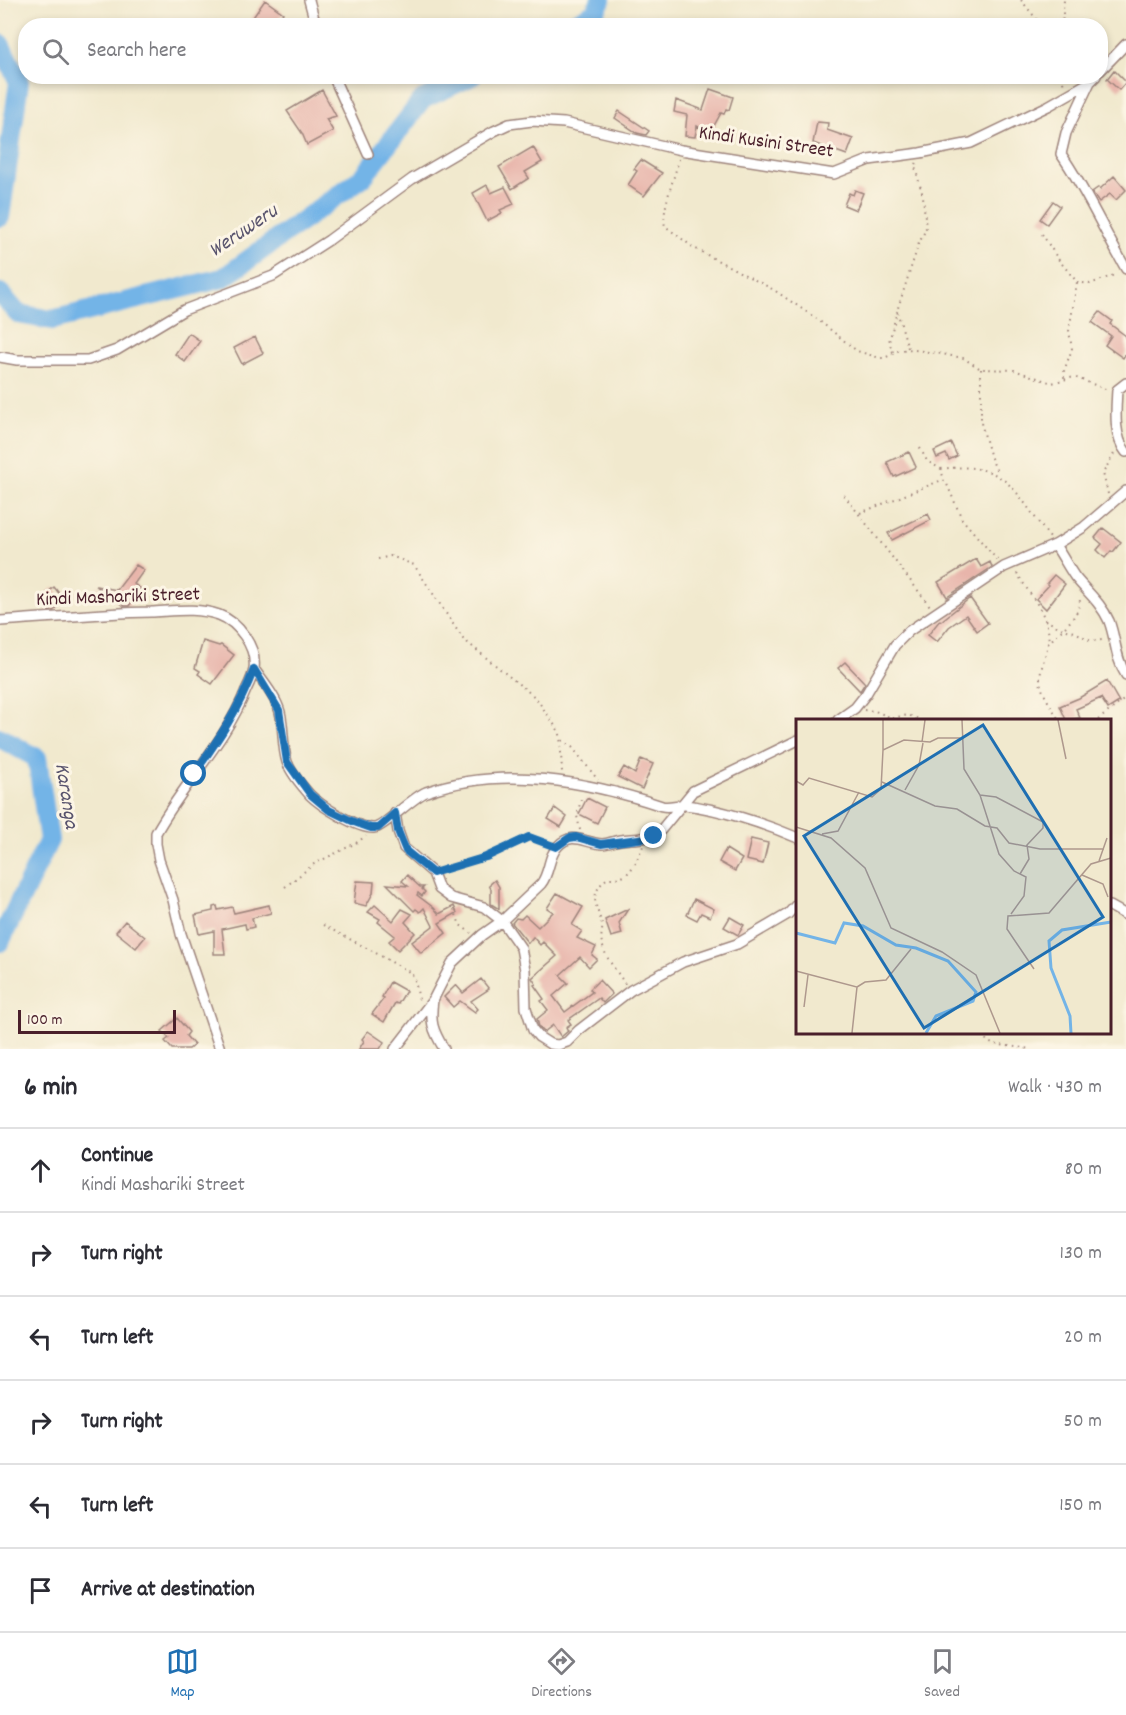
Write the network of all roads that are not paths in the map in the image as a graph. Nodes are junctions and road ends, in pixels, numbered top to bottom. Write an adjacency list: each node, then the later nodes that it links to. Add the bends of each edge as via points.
1 (309, 0): 2 (street)
2 (314, 18)
3 (1126, 44): 4 (street)
4 (1108, 63)
5 (337, 84): 8 (street)
6 (1085, 84): 10 (street, Kindi Kusini Street, via 971,143 869,160 834,174 681,150 564,123 509,124 412,179 273,276 184,310 117,350 88,360)
7 (1090, 84): 9 (street, via 1066,133 1061,154)
8 (368, 154)
9 (1123, 271)
10 (0, 357)
11 (1126, 383): 12 (street, via 1117,390 1117,428)
12 (1123, 448)
13 (1126, 491): 14 (street, via 1084,527)
14 (1055, 545): 17 (street, via 1103,610); 18 (street, via 1008,565 909,631 895,645 855,708)
15 (0, 621): 16 (street, Kindi Mashariki Street, via 200,610 234,624 252,652)
16 (254, 669): 21 (street, Kindi Mashariki Street, via 279,710 287,762 310,794 329,810 371,828 378,828); 28 (street, via 227,728 156,833 159,860)
17 (1126, 675)
18 (839, 719)
19 (796, 741): 20 (street, via 693,791)
20 (683, 805): 21 (street, via 669,808 565,781 503,778 457,784 417,796); 22 (street, via 770,826); 26 (street, via 661,830 646,838 607,844 569,838 556,847 545,879)
21 (395, 813): 26 (street, via 406,851 433,873 439,889 451,898 477,904)
22 (796, 837)
23 (796, 905): 26 (street, via 737,944 683,962 629,991 567,1042 558,1045 550,1044 533,1030 526,1008 521,948)
24 (1111, 907): 25 (street)
25 (1126, 915)
26 (502, 921): 27 (street, via 452,963)
27 (433, 1000): 29 (street); 30 (street, via 431,1023)
28 (220, 1049)
29 (395, 1049)
30 (444, 1049)

